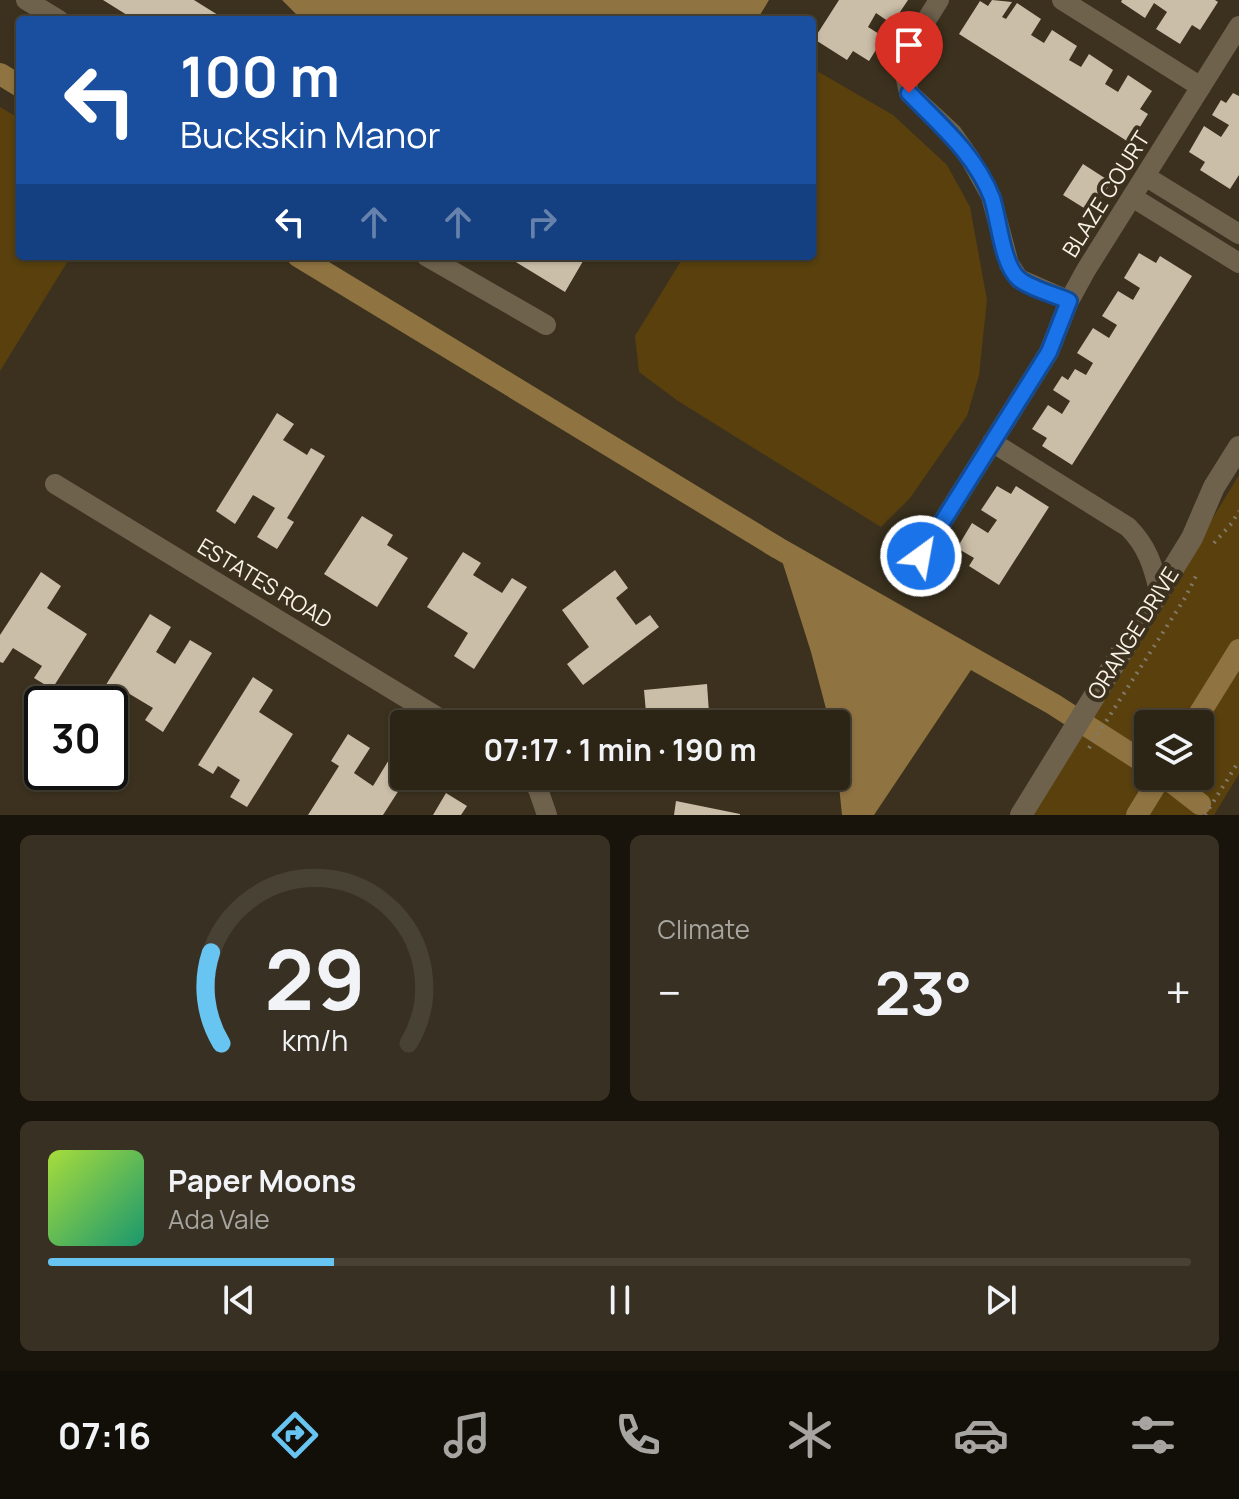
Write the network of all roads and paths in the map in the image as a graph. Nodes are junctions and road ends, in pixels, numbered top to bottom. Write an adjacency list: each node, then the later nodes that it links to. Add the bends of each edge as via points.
1 (26, 0): 4 (street)
2 (939, 0): 12 (street, via 907,51 909,93 952,133 971,160 991,196 1009,264 1019,279)
3 (1062, 0): 6 (street)
4 (52, 16)
5 (1239, 26): 6 (street, BLAZE COURT)
6 (1201, 87): 7 (street, BLAZE COURT)
7 (1145, 176): 8 (street, BLAZE COURT); 9 (street)
8 (1132, 197): 11 (street); 12 (street, BLAZE COURT)
9 (1239, 234)
10 (433, 260): 13 (street)
11 (1239, 263)
12 (1069, 301): 14 (street, BLAZE COURT, via 1049,352)
13 (546, 325)
14 (992, 442): 19 (street, BLAZE COURT); 21 (street, via 1128,527 1151,559)
15 (1239, 447): 21 (street, ORANGE DRIVE)
16 (55, 484): 22 (street, ESTATES ROAD)
17 (1239, 511): 18 (path)
18 (1208, 550)
19 (921, 556)
20 (1203, 560): 23 (path, via 1185,598)
21 (1159, 591): 27 (street, ORANGE DRIVE)
22 (426, 710)
23 (1085, 755)
24 (1239, 761): 28 (path)
25 (536, 790): 26 (street)
26 (547, 815)
27 (1021, 815)
28 (1205, 815)

